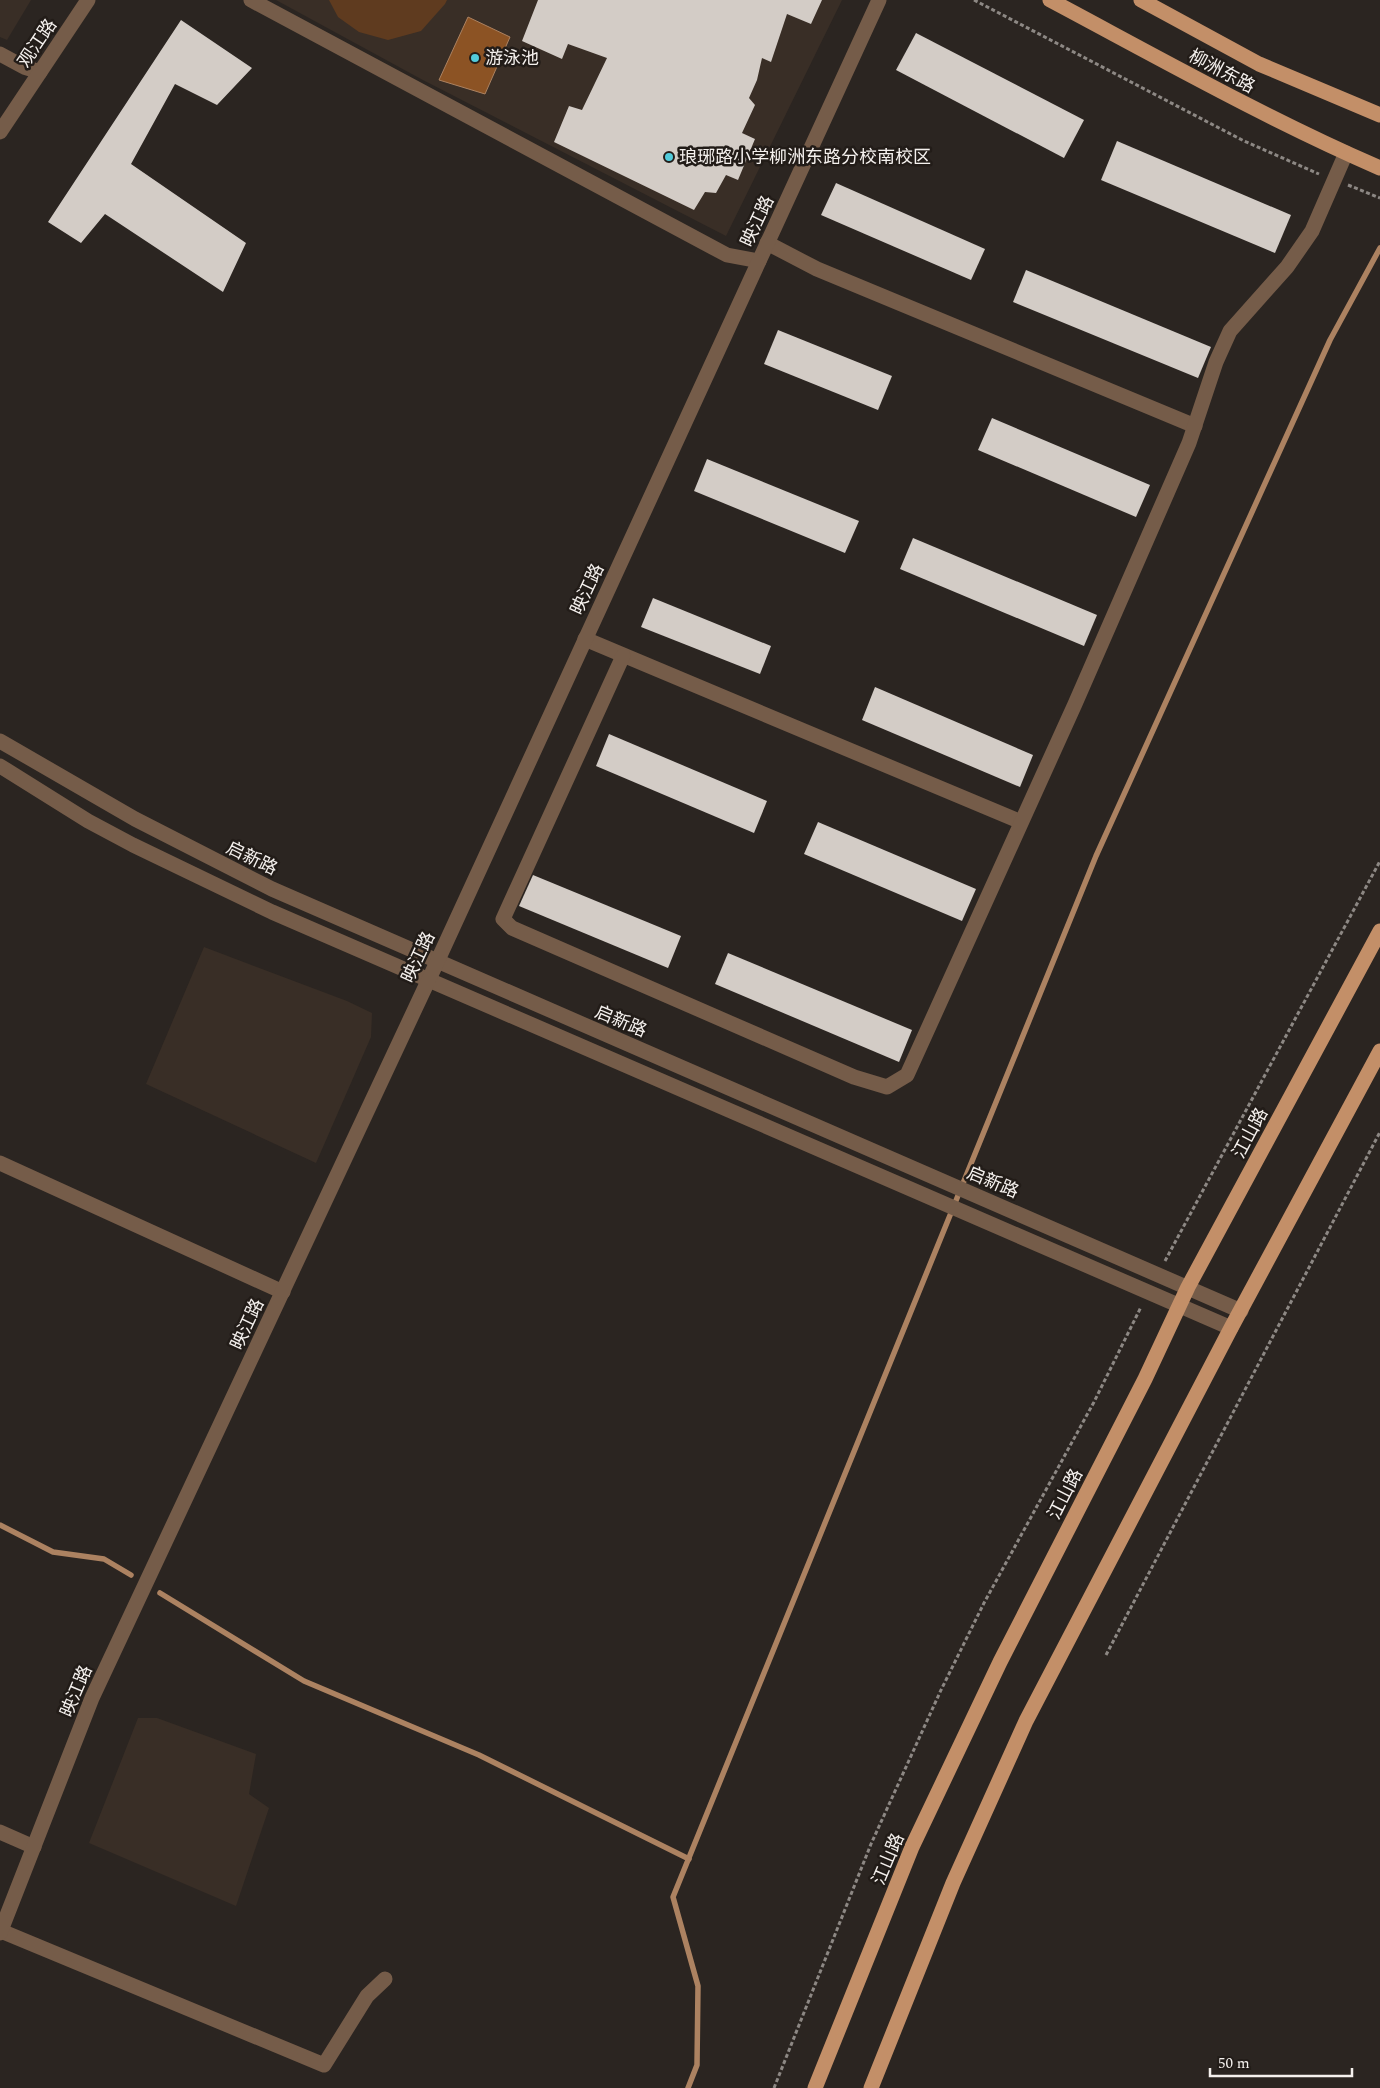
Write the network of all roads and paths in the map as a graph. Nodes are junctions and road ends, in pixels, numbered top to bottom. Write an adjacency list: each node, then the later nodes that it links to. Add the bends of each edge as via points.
1 (88, 0): 8 (street, 观江路)
2 (251, 0): 16 (street, via 727,256)
3 (880, 0): 15 (street, 映江路)
4 (974, 0): 13 (path, via 1244,141)
5 (1050, 0): 11 (main road, 柳洲东路, via 1260,112)
6 (1141, 0): 9 (main road, 柳洲东路, via 1259,64)
7 (0, 54): 8 (street)
8 (40, 72): 10 (street, 观江路)
9 (1380, 115)
10 (0, 132)
11 (1346, 153): 12 (main road, 柳洲东路); 13 (street)
12 (1380, 168)
13 (1333, 180): 14 (path); 17 (street, via 1312,231 1287,267 1230,331)
14 (1380, 198)
15 (767, 243): 16 (street, 映江路); 17 (street, via 817,269)
16 (759, 261): 18 (street, 映江路)
17 (1195, 426): 22 (street)
18 (585, 639): 19 (street); 25 (street, 映江路)
19 (623, 656): 22 (street); 22 (street, via 503,919 512,928 854,1077 887,1087 907,1075)
20 (0, 741): 25 (street, 启新路, via 195,851)
21 (0, 766): 26 (street, via 133,845 272,912)
22 (1021, 822)
23 (1380, 861): 30 (path)
24 (1380, 931): 31 (main road, 江山路)
25 (437, 962): 26 (street, 映江路); 30 (street, 启新路)
26 (429, 979): 32 (street, 映江路); 33 (street)
27 (1380, 1050): 35 (main road)
28 (1380, 1132): 37 (path)
29 (0, 1163): 32 (street)
30 (1158, 1274): 31 (street, 启新路)
31 (1188, 1287): 34 (main road, 江山路); 35 (street, 启新路)
32 (283, 1292): 39 (street, 映江路, via 92,1698)
33 (1148, 1292): 34 (street); 42 (path, via 1094,1402 984,1603 942,1690 871,1844)
34 (1179, 1306): 36 (street); 43 (main road, 江山路, via 1000,1662 912,1847)
35 (1241, 1311): 36 (main road)
36 (1231, 1328): 44 (main road, via 1026,1722 953,1884)
37 (1106, 1655)
38 (0, 1832): 39 (street)
39 (34, 1847): 40 (street, 映江路)
40 (0, 1932): 41 (street, via 324,2065 366,1996)
41 (385, 1979)
42 (774, 2088)
43 (815, 2088)
44 (871, 2088)

